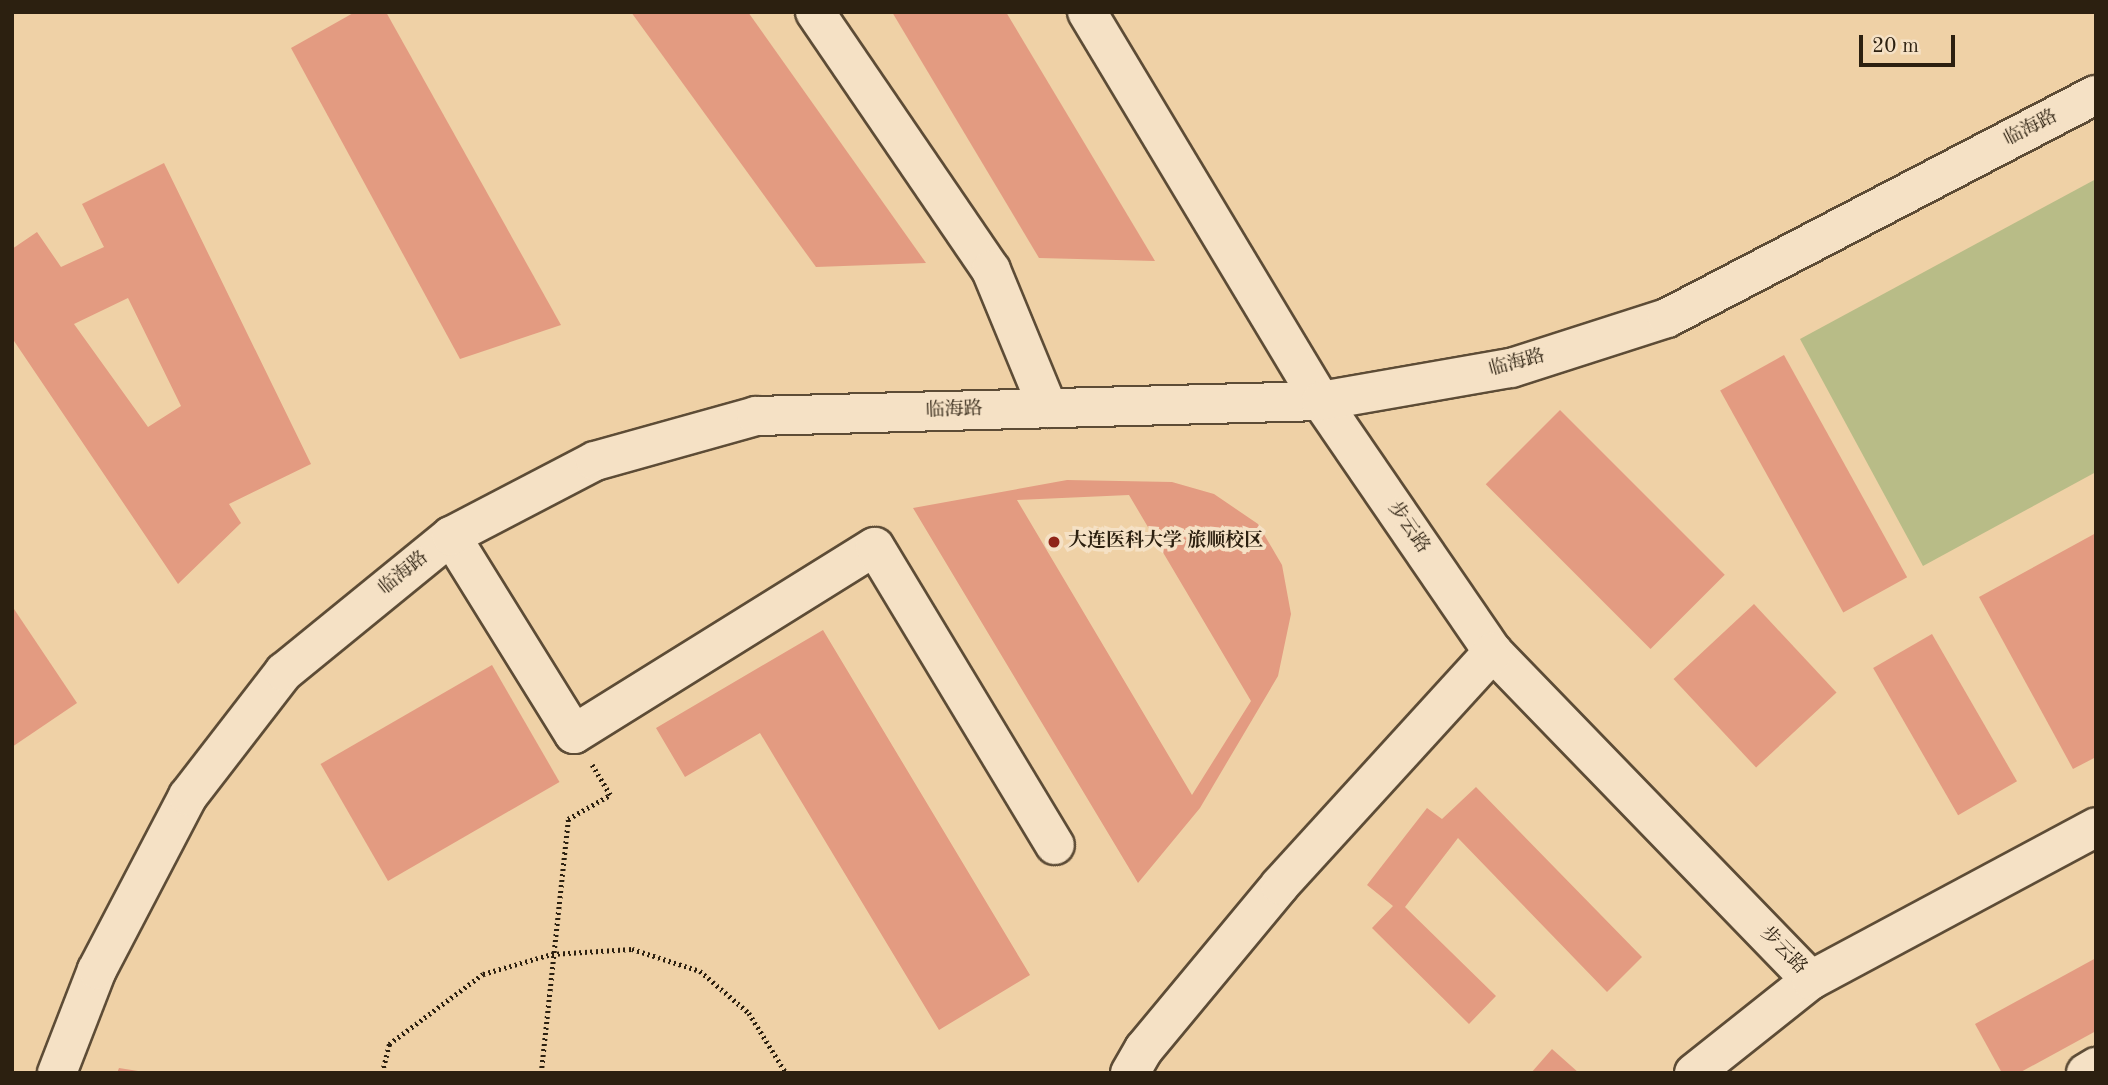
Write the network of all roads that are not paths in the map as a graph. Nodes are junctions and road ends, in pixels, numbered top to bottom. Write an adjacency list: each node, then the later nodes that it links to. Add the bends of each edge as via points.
1 (816, 12): 5 (street, via 991,270)
2 (1087, 12): 4 (street, 步云路)
3 (2096, 95): 4 (street, 临海路, via 1667,318 1511,368)
4 (1321, 401): 5 (street, 临海路); 7 (street, 步云路)
5 (1048, 408): 6 (street, 临海路, via 756,416 595,461)
6 (451, 536): 9 (street, via 574,734 875,547); 12 (street, 临海路, via 284,672 188,796 97,970)
7 (1493, 652): 10 (street, 步云路); 13 (street, via 1280,885 1144,1049)
8 (2096, 827): 10 (street)
9 (1055, 845)
10 (1811, 980): 14 (street)
11 (2096, 1067): 15 (street)
12 (57, 1073)
13 (1130, 1073)
14 (1694, 1073)
15 (2086, 1073)

